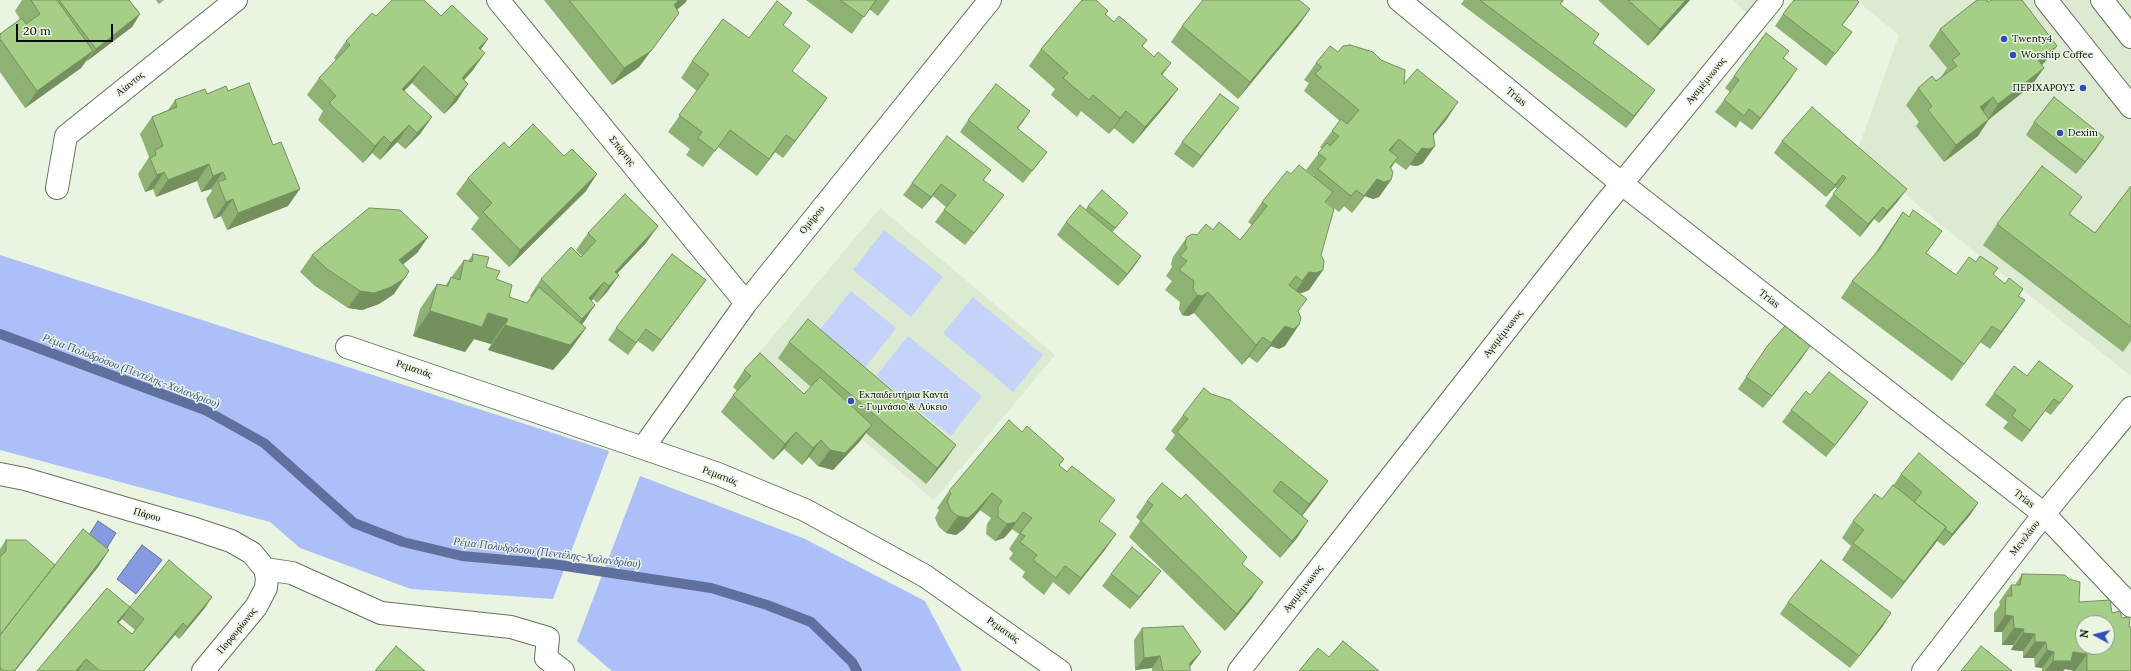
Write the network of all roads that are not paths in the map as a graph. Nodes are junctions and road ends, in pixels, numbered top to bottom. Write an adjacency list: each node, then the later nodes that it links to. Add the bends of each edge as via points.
1 (236, 0): 11 (street, Αίαντος, via 66,136)
2 (498, 0): 12 (street, Σπάρτης)
3 (990, 0): 12 (street, Ομήρου)
4 (1399, 0): 10 (street, Trias)
5 (1772, 0): 10 (street, Αγαμέμνωνος)
6 (2046, 0): 9 (street)
7 (2102, 0): 8 (street)
8 (2131, 37)
9 (2131, 108)
10 (1621, 183): 17 (street, Trias); 24 (street, Αγαμέμνωνος)
11 (57, 188)
12 (746, 303): 15 (street, Ομήρου)
13 (347, 346): 15 (street, Ρεματιάς)
14 (2131, 408): 17 (street, Μενελάου)
15 (644, 448): 23 (street, Ρεματιάς, via 718,474 814,514 925,576)
16 (0, 474): 18 (street, Πάρου, via 26,479 231,541 252,552)
17 (2044, 514): 19 (street, Trias); 25 (street, Μενελάου)
18 (265, 579): 20 (street, via 292,573 381,613 511,627 548,638); 21 (street, Πορφυρίωνος, via 256,607)
19 (2131, 606)
20 (541, 664): 22 (street)
21 (204, 671)
22 (564, 671)
23 (1060, 671)
24 (1239, 671)
25 (1923, 671)

